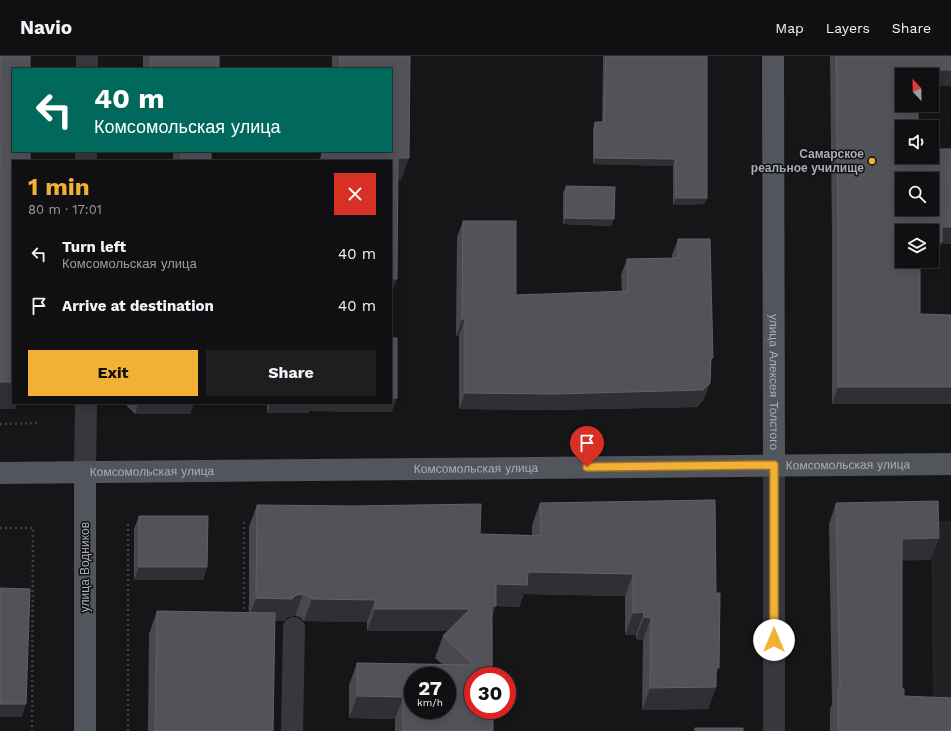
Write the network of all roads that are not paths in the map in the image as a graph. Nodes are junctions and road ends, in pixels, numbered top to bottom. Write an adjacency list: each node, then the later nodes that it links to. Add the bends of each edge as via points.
1 (87, 56): 3 (street)
2 (773, 56): 6 (main road, улица Алексея Толстого)
3 (87, 68)
4 (86, 404): 7 (street, улица Водников)
5 (951, 464): 6 (main road, Комсомольская улица)
6 (774, 465): 7 (main road, Комсомольская улица); 12 (street, улица Алексея Толстого)
7 (85, 472): 8 (main road, Комсомольская улица); 10 (main road, улица Водников)
8 (0, 473)
9 (294, 628): 11 (street)
10 (85, 731)
11 (292, 731)
12 (774, 731)

